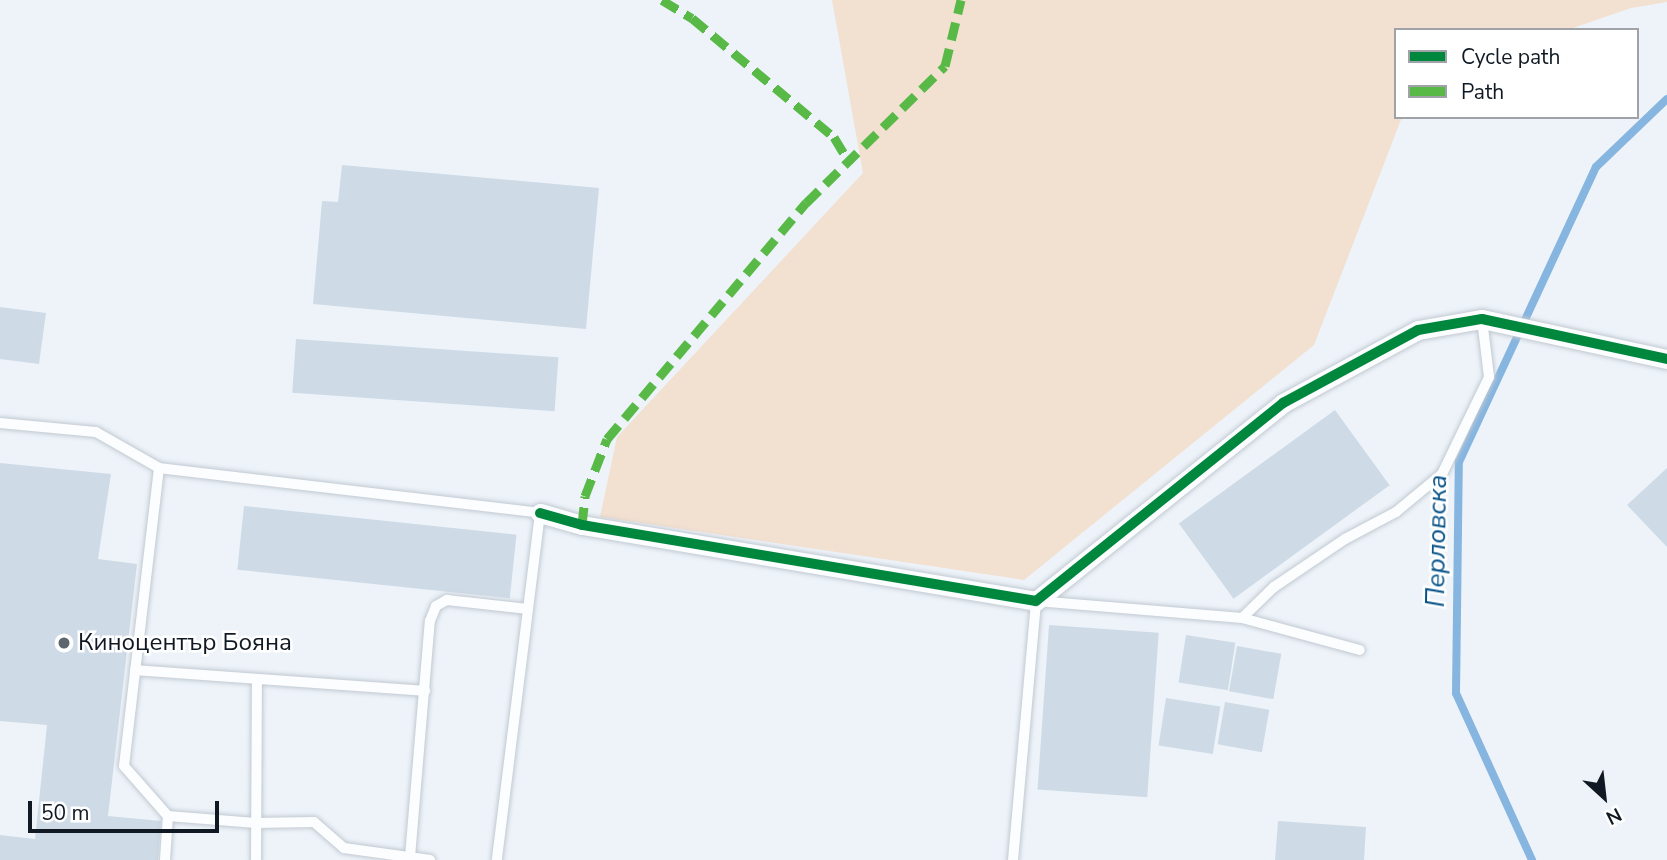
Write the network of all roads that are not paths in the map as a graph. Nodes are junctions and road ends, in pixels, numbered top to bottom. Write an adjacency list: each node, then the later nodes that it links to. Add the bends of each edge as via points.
1 (1482, 318): 2 (street); 6 (street, via 1418,330 1283,403); 8 (lane, via 1489,377 1442,474 1396,512 1345,539 1274,587)
2 (1667, 359)
3 (0, 423): 4 (lane, via 96,432)
4 (159, 468): 5 (lane); 10 (lane)
5 (540, 513): 6 (street, via 582,525); 7 (lane)
6 (1037, 601): 8 (lane); 20 (lane)
7 (528, 609): 12 (lane, via 447,600 436,606 430,621); 19 (lane)
8 (1242, 618): 9 (lane)
9 (1360, 650)
10 (135, 670): 11 (lane); 13 (lane, via 124,766)
11 (257, 678): 12 (lane); 14 (lane)
12 (425, 691): 15 (lane)
13 (168, 816): 14 (lane); 16 (lane)
14 (256, 823): 15 (lane, via 314,822 344,848); 17 (lane)
15 (410, 857): 18 (lane)
16 (165, 860)
17 (256, 860)
18 (430, 860)
19 (497, 860)
20 (1013, 860)

